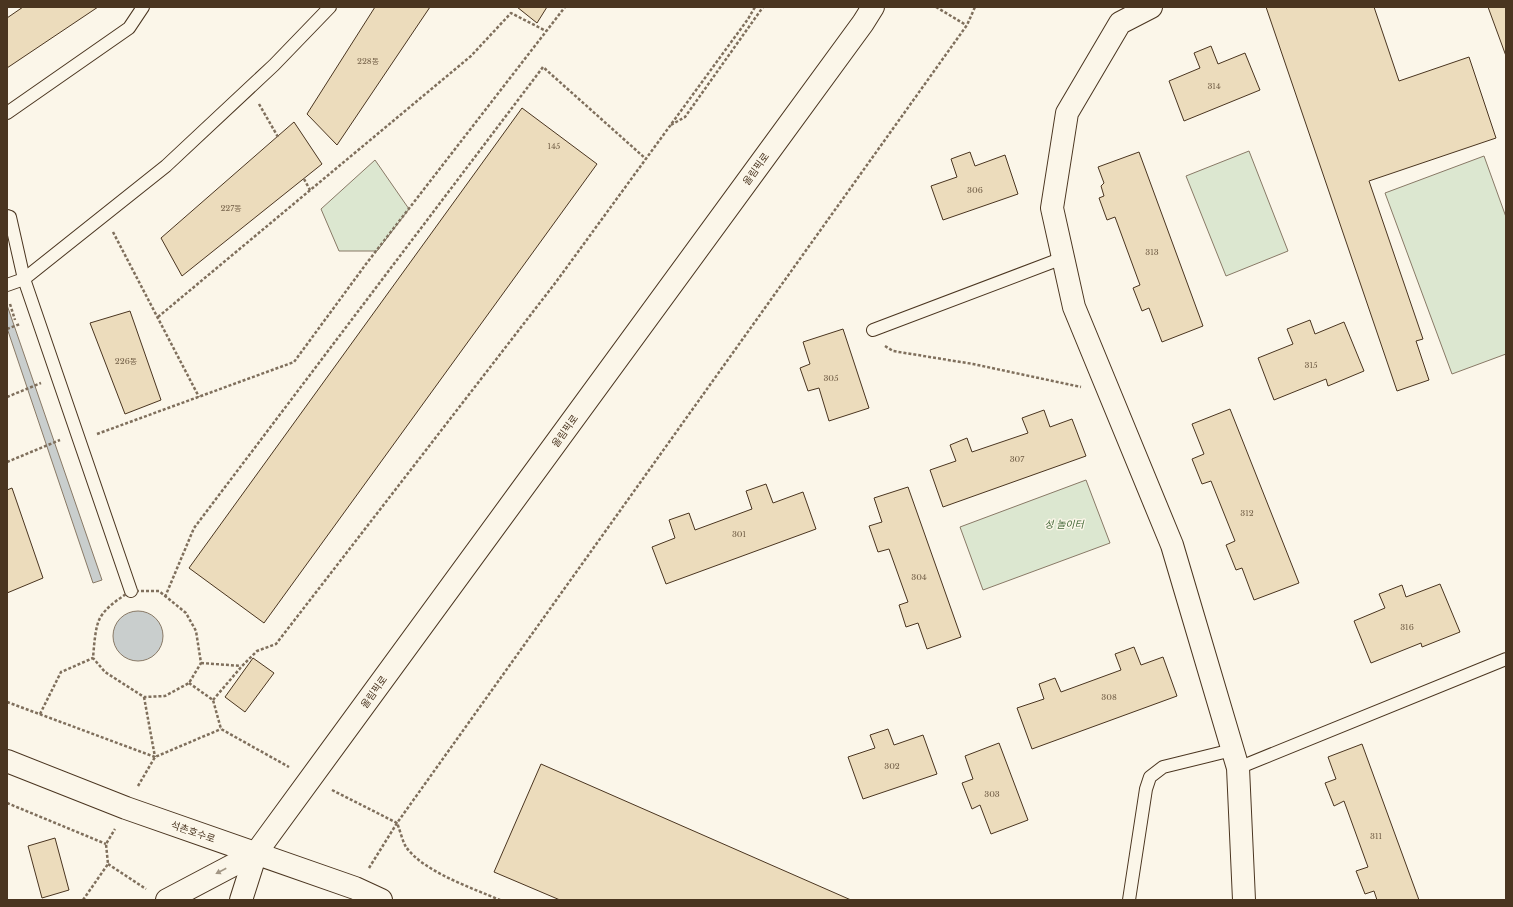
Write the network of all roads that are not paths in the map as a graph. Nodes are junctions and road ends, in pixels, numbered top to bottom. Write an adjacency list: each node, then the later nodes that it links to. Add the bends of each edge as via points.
1 (143, 7): 5 (lane, via 129,28)
2 (330, 7): 8 (lane, via 166,166)
3 (873, 7): 15 (street, 올림픽로)
4 (1151, 7): 7 (street, via 1120,23 1067,113 1052,208)
5 (7, 113)
6 (7, 216): 8 (lane, via 10,217)
7 (1063, 258): 10 (lane); 13 (street, via 1074,307 1172,545)
8 (24, 279): 9 (lane); 11 (lane)
9 (7, 285)
10 (873, 330)
11 (131, 591)
12 (1506, 658): 13 (lane)
13 (1235, 759): 19 (lane, via 1163,767 1150,777); 20 (street)
14 (7, 761): 15 (street, 석촌호수로, via 126,808)
15 (256, 853): 16 (street, 올림픽로, one-way to 16); 17 (street, 올림픽로); 18 (street, 석촌호수로, via 355,888)
16 (159, 896)
17 (241, 900)
18 (381, 900)
19 (1129, 900)
20 (1244, 900)

